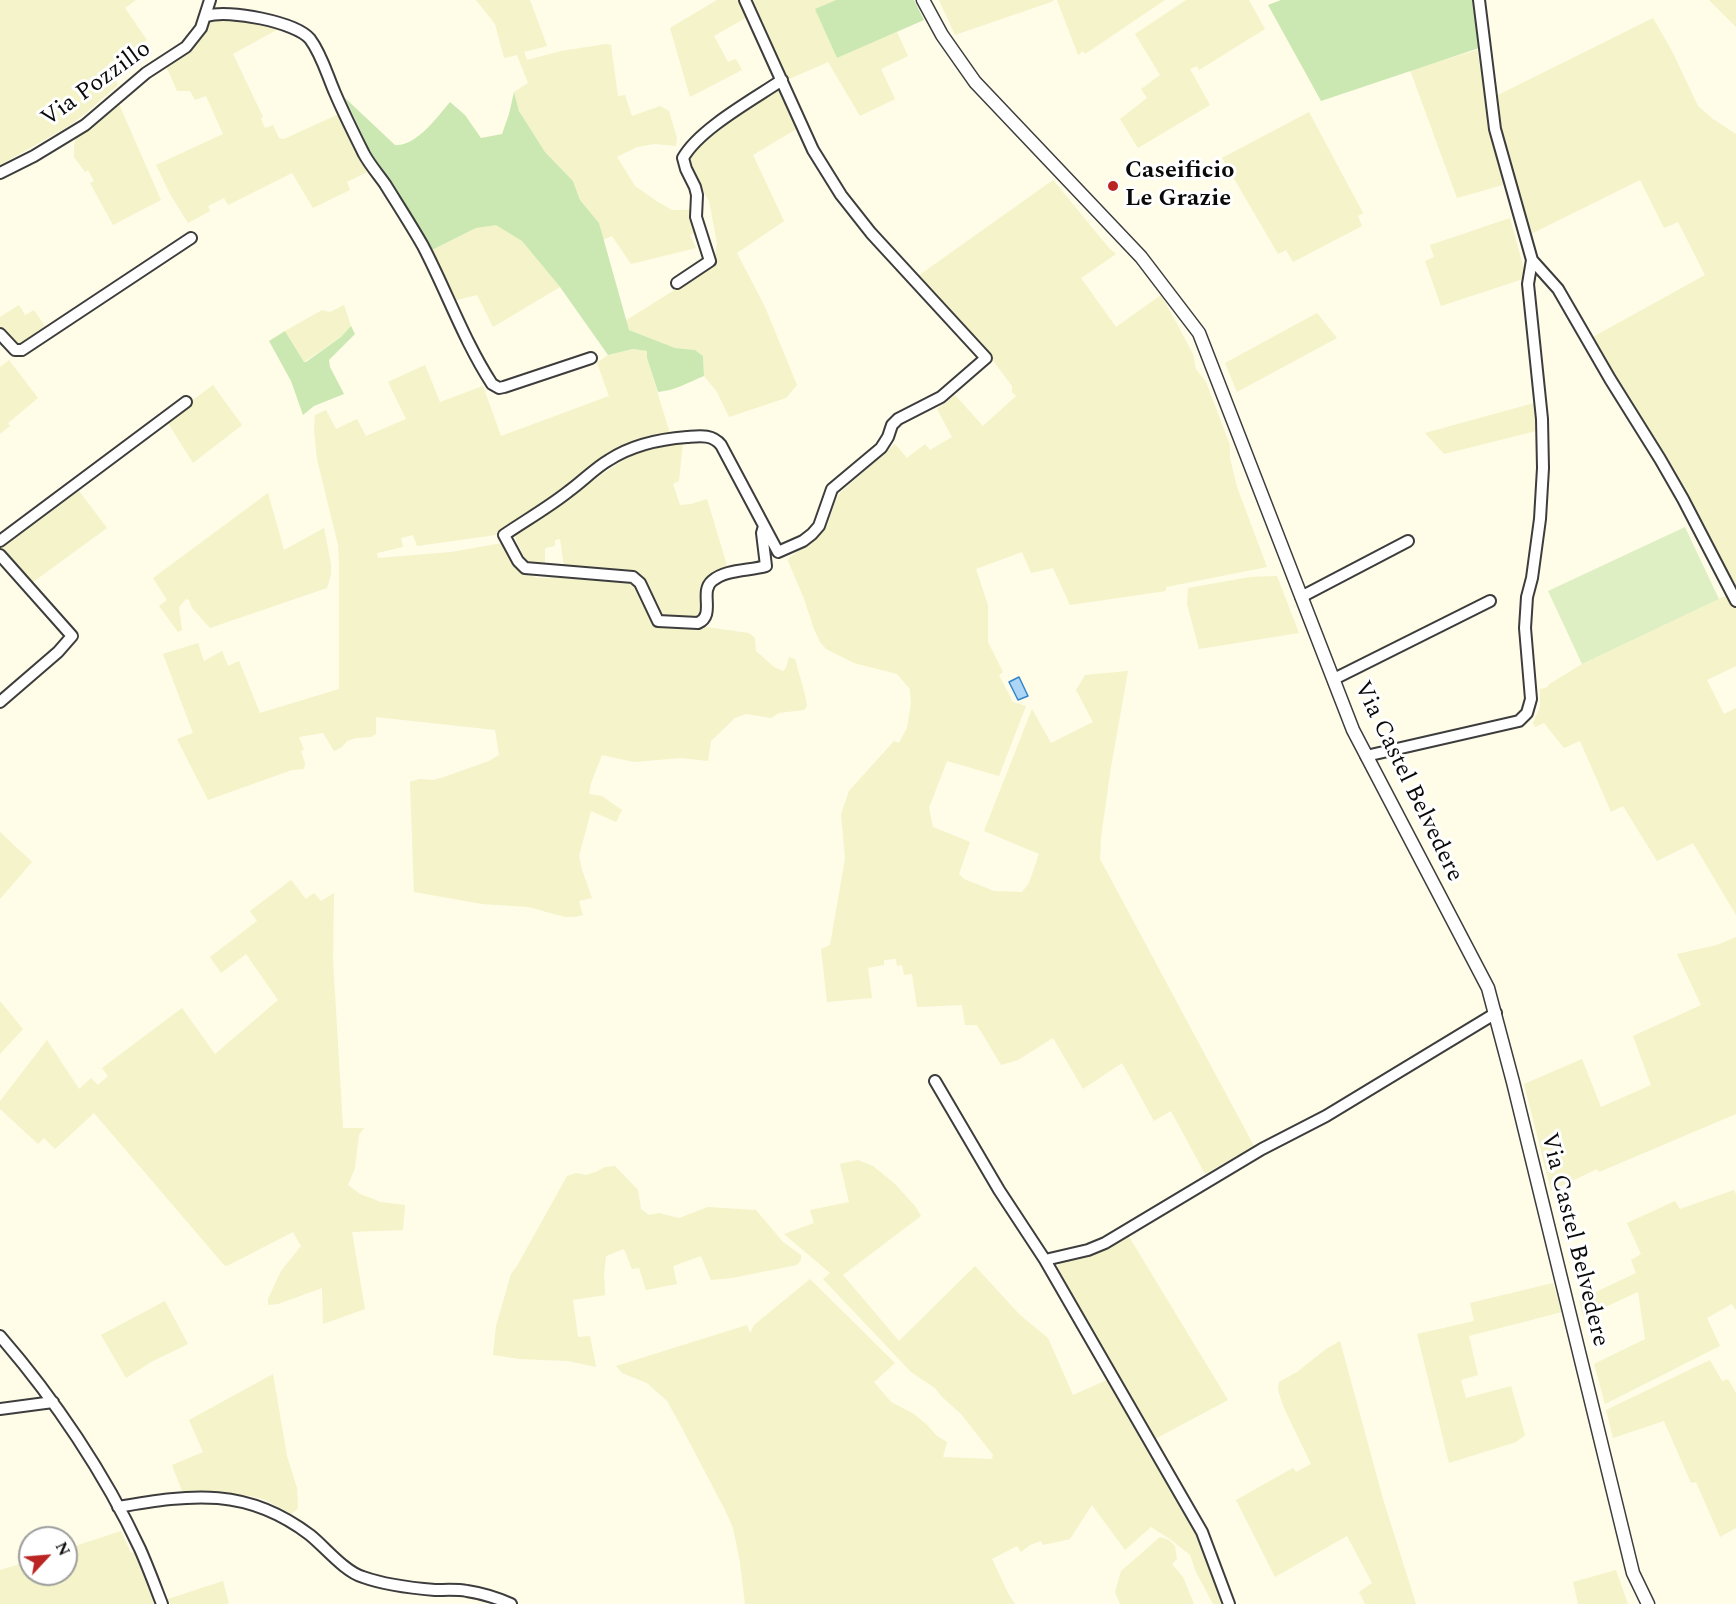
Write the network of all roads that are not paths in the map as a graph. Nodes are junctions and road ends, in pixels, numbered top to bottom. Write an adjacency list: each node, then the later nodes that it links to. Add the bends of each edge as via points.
1 (210, 0): 5 (street)
2 (745, 0): 6 (street)
3 (923, 0): 18 (street, Via Castel Belvedere, via 975,82 1128,242 1199,333)
4 (1479, 0): 9 (street, via 1495,129)
5 (207, 16): 7 (street, Via Pozzillo, via 186,46 146,73 85,124); 12 (street, via 228,14 268,21 298,30 311,40 366,157 413,229 469,346 492,384 504,387)
6 (782, 80): 10 (street, via 709,131 683,158 697,195 696,217 710,261); 14 (street, via 813,150 841,195 870,233 986,358 941,397 898,419 881,448 832,489 819,526 803,541 778,552)
7 (0, 173)
8 (191, 238): 11 (street, via 22,350 15,350)
9 (1532, 260): 19 (street, via 1558,290 1660,459); 23 (street, via 1528,284 1543,452 1540,519 1525,628 1531,699 1527,713 1519,721)
10 (677, 283)
11 (0, 334)
12 (591, 358)
13 (186, 402): 15 (street)
14 (764, 526): 14 (street, via 721,445 710,437 699,436 645,444 622,452 504,534 525,568 633,578 640,583 658,621 698,623 707,615 707,593 713,580 766,566)
15 (0, 541)
16 (1408, 542): 18 (street)
17 (0, 555): 22 (street, via 72,636)
18 (1301, 597): 21 (street, Via Castel Belvedere)
19 (1736, 601)
20 (1490, 602): 21 (street)
21 (1334, 679): 23 (street, Via Castel Belvedere)
22 (0, 702)
23 (1366, 756): 24 (street, Via Castel Belvedere, via 1475,960)
24 (1496, 1013): 26 (street, via 1105,1243); 34 (street, Via Castel Belvedere, via 1633,1573)
25 (935, 1081): 26 (street)
26 (1045, 1260): 33 (street, via 1202,1532)
27 (0, 1336): 28 (street)
28 (53, 1402): 29 (street); 30 (street)
29 (0, 1409)
30 (118, 1507): 31 (street); 32 (street, via 191,1498 251,1502 291,1521 359,1576 432,1590 466,1590)
31 (162, 1604)
32 (510, 1604)
33 (1229, 1604)
34 (1648, 1604)

